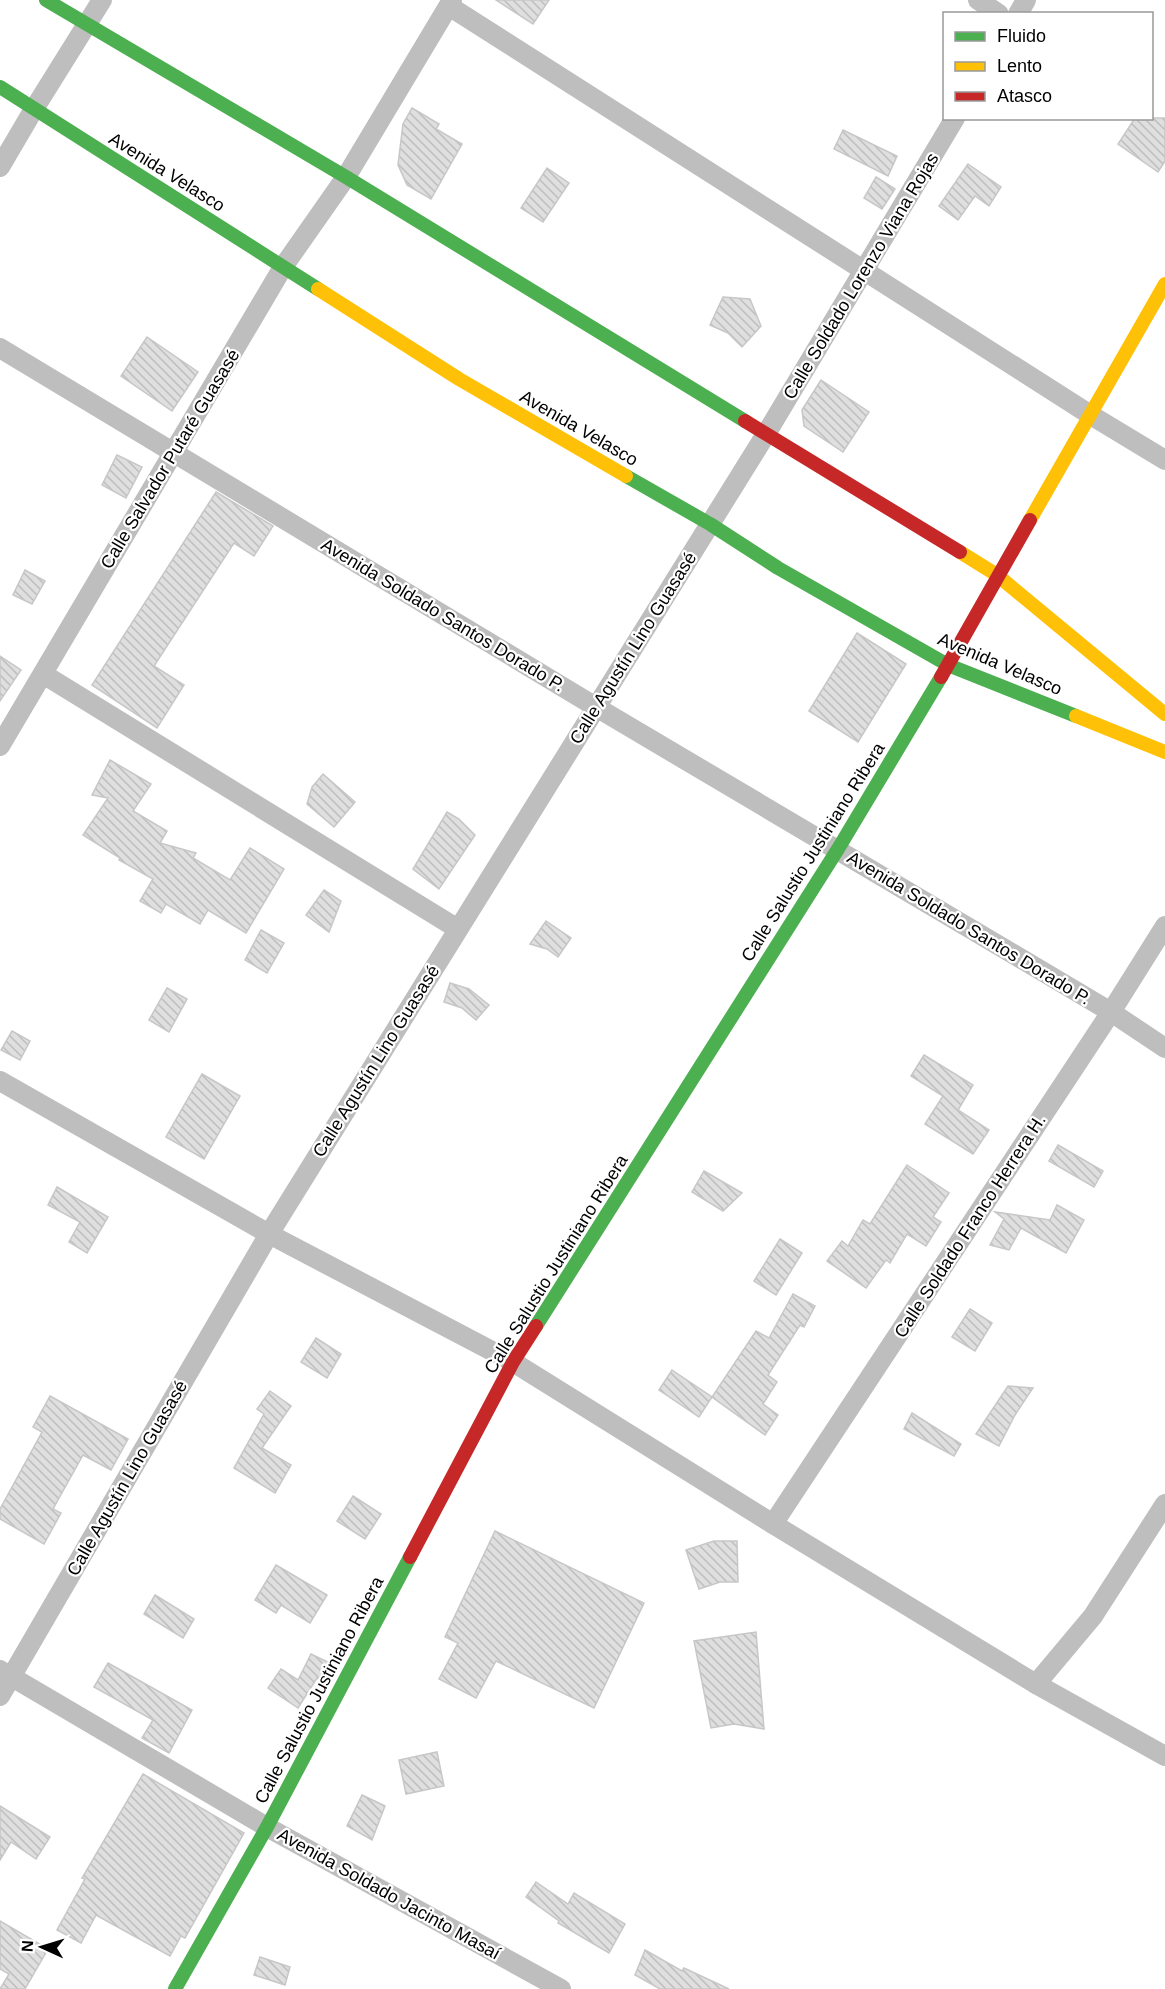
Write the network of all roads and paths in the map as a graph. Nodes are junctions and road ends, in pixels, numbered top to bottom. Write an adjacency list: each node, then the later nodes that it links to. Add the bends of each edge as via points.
1 (46, 0): 6 (street)
2 (102, 0): 6 (street)
3 (978, 0): 5 (street)
4 (450, 3): 11 (street, Calle Salvador Putaré Guasasé); 13 (street)
5 (996, 12)
6 (87, 25): 8 (street); 11 (street)
7 (0, 87): 8 (street, Avenida Velasco)
8 (34, 109): 10 (street); 12 (street, Avenida Velasco)
9 (954, 120): 13 (street, Calle Soldado Lorenzo Viana Rojas)
10 (0, 167)
11 (346, 177): 12 (street, Calle Salvador Putaré Guasasé); 17 (street)
12 (283, 267): 18 (street, Calle Salvador Putaré Guasasé); 20 (street, Avenida Velasco, via 459,379)
13 (864, 271): 16 (street); 17 (street, Calle Soldado Lorenzo Viana Rojas)
14 (1165, 284): 16 (street, Calle Salustio Justiniano Ribera)
15 (0, 348): 18 (street, Avenida Soldado Santos Dorado P.)
16 (1089, 414): 19 (street); 21 (street, Calle Salustio Justiniano Ribera)
17 (766, 434): 20 (street, Calle Agustín Lino Guasasé); 21 (street)
18 (174, 452): 23 (street, Calle Salvador Putaré Guasasé); 24 (street, Avenida Soldado Santos Dorado P.)
19 (1165, 460)
20 (710, 524): 22 (street, Avenida Velasco, via 778,568); 24 (street, Calle Agustín Lino Guasasé)
21 (997, 575): 22 (street, Calle Salustio Justiniano Ribera); 25 (street)
22 (948, 664): 27 (street, Avenida Velasco); 28 (street, Calle Salustio Justiniano Ribera)
23 (43, 674): 26 (street, Calle Salvador Putaré Guasasé); 30 (street)
24 (596, 707): 28 (street, Avenida Soldado Santos Dorado P.); 30 (street, Calle Agustín Lino Guasasé)
25 (1165, 714)
26 (0, 746)
27 (1165, 752)
28 (838, 849): 31 (street, Avenida Soldado Santos Dorado P.); 35 (street, Calle Salustio Justiniano Ribera)
29 (1165, 926): 31 (street, Calle Soldado Franco Herrera H.)
30 (458, 929): 34 (street, Calle Agustín Lino Guasasé)
31 (1111, 1012): 32 (street, Avenida Soldado Santos Dorado P.); 37 (street, Calle Soldado Franco Herrera H.)
32 (1165, 1048)
33 (0, 1081): 34 (street)
34 (269, 1234): 35 (street); 38 (street, Calle Agustín Lino Guasasé)
35 (513, 1362): 37 (street); 42 (street, Calle Salustio Justiniano Ribera)
36 (1165, 1504): 39 (street, via 1093,1616)
37 (773, 1524): 39 (street)
38 (6, 1673): 40 (street, Calle Agustín Lino Guasasé); 42 (street, Avenida Soldado Jacinto Masaí)
39 (1036, 1684): 41 (street)
40 (0, 1696)
41 (1165, 1756)
42 (267, 1827): 43 (street, Avenida Soldado Jacinto Masaí); 44 (street, Calle Salustio Justiniano Ribera)
43 (533, 1983): 45 (street, Avenida Soldado Jacinto Masaí)
44 (175, 1989)
45 (561, 1989)

